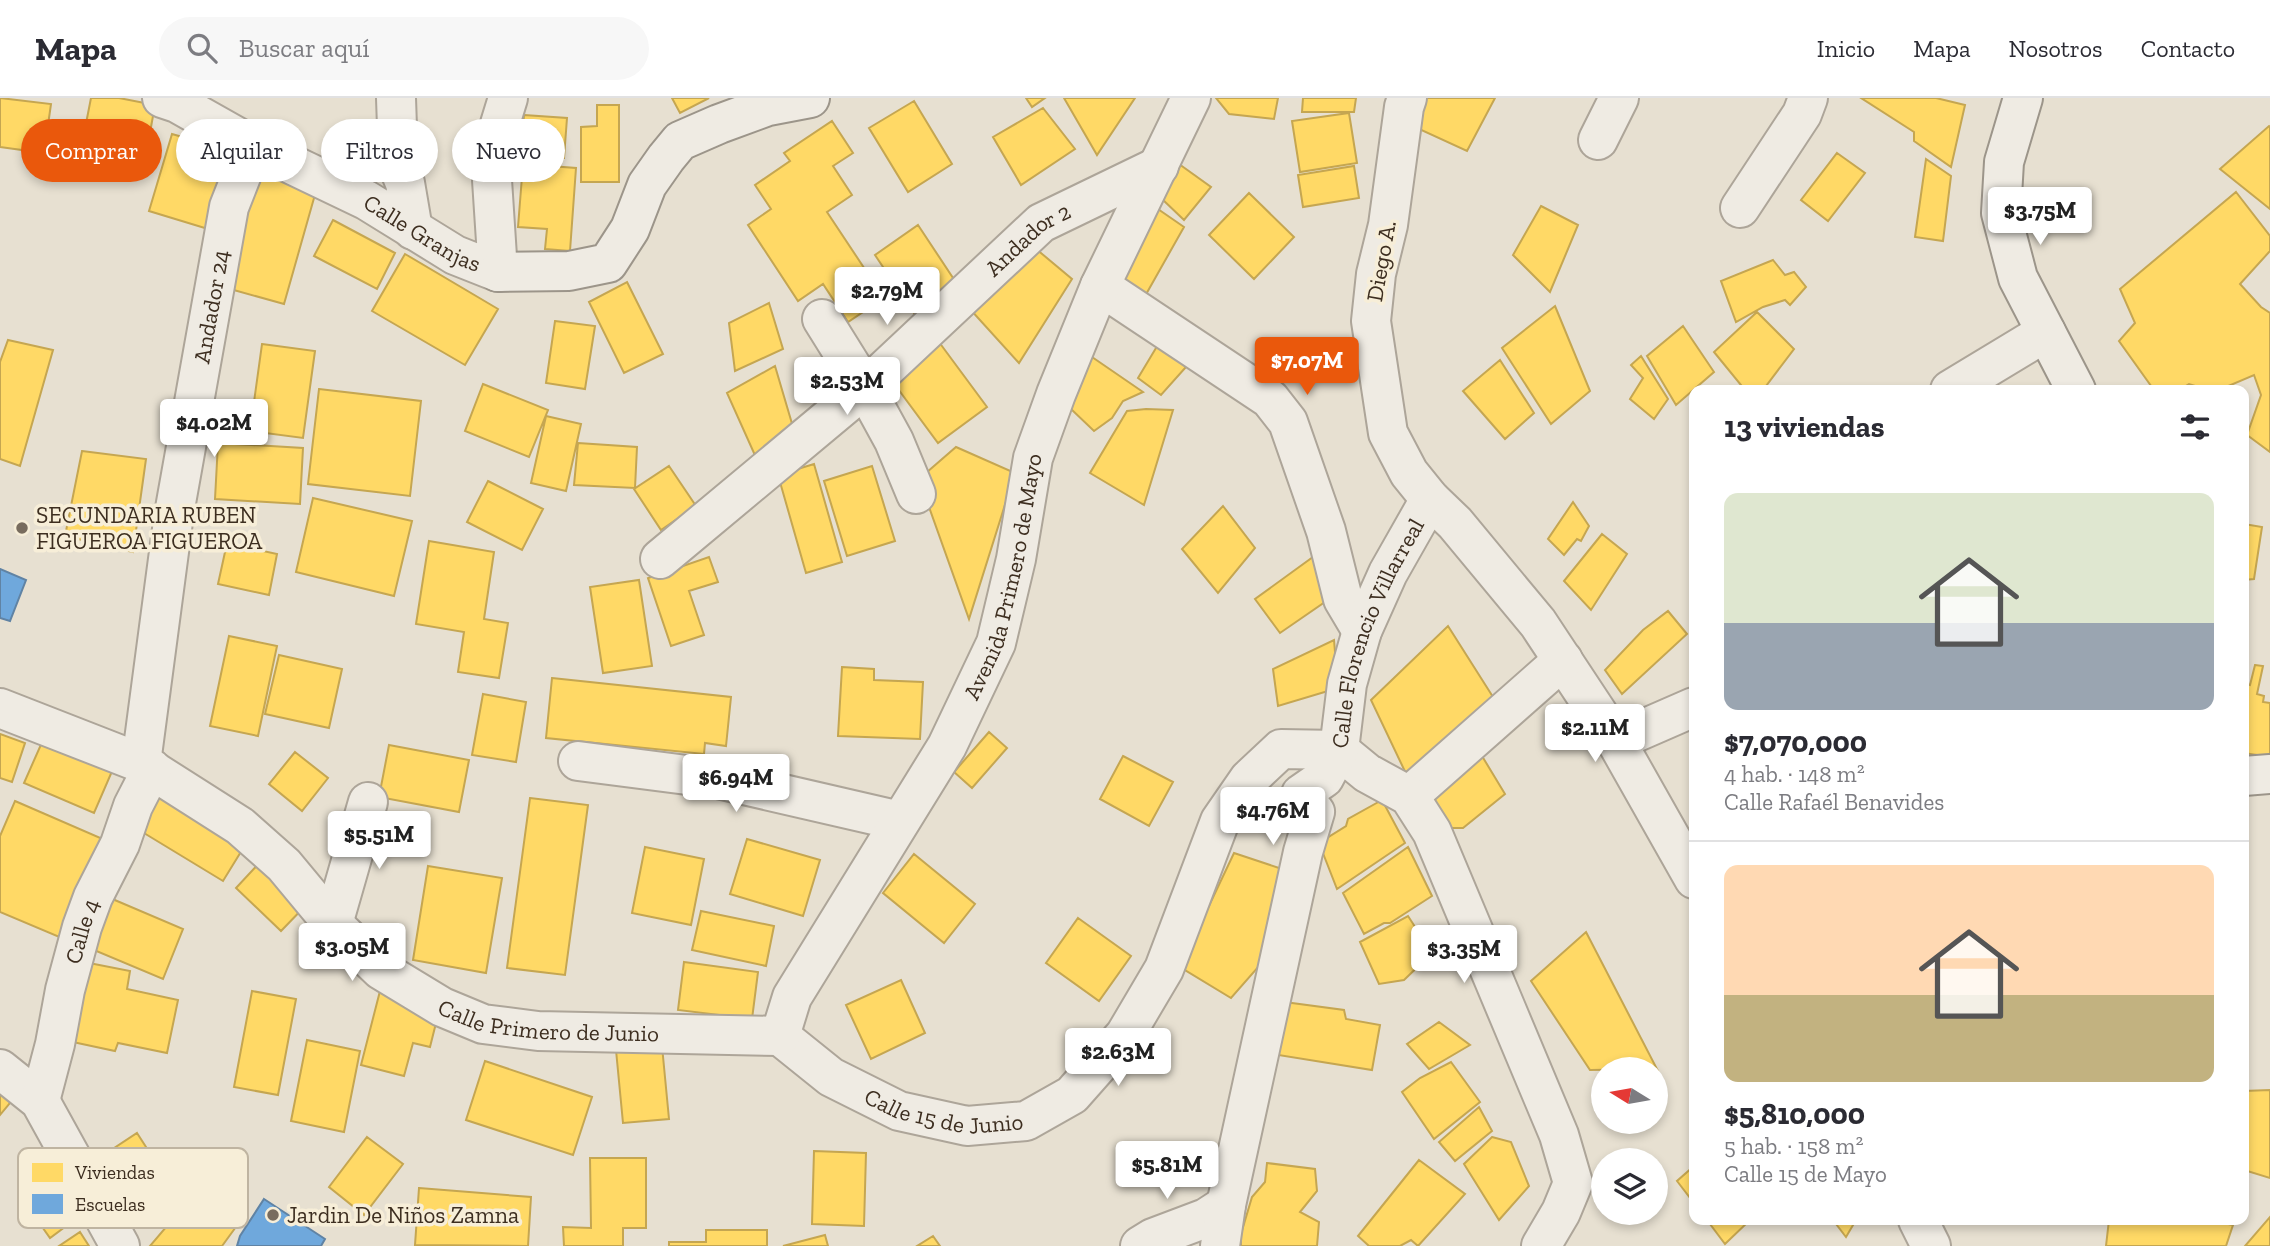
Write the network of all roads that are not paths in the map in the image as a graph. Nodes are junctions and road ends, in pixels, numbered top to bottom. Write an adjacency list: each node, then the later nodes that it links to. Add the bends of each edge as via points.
1 (162, 98): 10 (street, Calle Granjas)
2 (396, 98): 16 (street, via 394,156 405,183)
3 (508, 98): 17 (street, via 492,180)
4 (810, 98): 17 (street, via 768,106 680,141 647,185 630,229 608,263 569,271)
5 (1191, 98): 12 (street, Avenida Primero de Mayo)
6 (1407, 98): 25 (street, Diego A., via 1371,321 1388,433 1409,473)
7 (1619, 98): 11 (street)
8 (1808, 98): 15 (street)
9 (2023, 98): 20 (street, via 2004,162 2001,213 2018,278)
10 (205, 119)
11 (1598, 140)
12 (1158, 166): 18 (street, Avenida Primero de Mayo); 23 (street, Andador 2, via 1041,223)
13 (307, 172): 16 (street, Calle Granjas, via 366,200)
14 (239, 182): 34 (street, Andador 24, via 229,207 174,514)
15 (1741, 208)
16 (413, 230): 17 (street, Calle Granjas, via 455,256)
17 (498, 272)
18 (1100, 286): 27 (street, via 1270,399 1288,422 1326,531 1343,599); 39 (street, Avenida Primero de Mayo, via 1033,458 996,643 947,746)
19 (822, 319): 23 (street)
20 (2046, 332): 21 (street); 22 (street)
21 (1958, 385)
22 (2073, 385)
23 (865, 388): 24 (street); 26 (street, Andador 2)
24 (916, 494)
25 (1430, 499): 27 (street, Calle Florencio Villarreal); 28 (street, Diego A., via 1538,623)
26 (660, 559)
27 (1362, 631): 32 (street, Calle Florencio Villarreal, via 1347,684)
28 (1563, 660): 31 (street, Diego A.); 37 (street)
29 (0, 708): 34 (street, Calle Primero de Junio)
30 (1689, 709): 31 (street)
31 (1616, 741): 40 (street, Diego A.)
32 (1339, 750): 37 (street, via 1367,774); 42 (street, Calle 15 de Junio, via 1281,749 1249,779 1220,821 1164,969 1125,1035 1072,1095 1026,1121 967,1126 899,1111 831,1077); 46 (street, Calle Florencio Villarreal, via 1324,778 1301,794 1315,812)
33 (579, 761): 39 (street, via 718,779)
34 (147, 766): 41 (street, Calle Primero de Junio, via 249,834 284,864); 44 (street, Calle 4, via 120,844 82,927)
35 (2270, 774): 36 (street)
36 (2249, 776)
37 (1409, 796): 52 (street, via 1432,832 1559,1135 1573,1183)
38 (368, 802): 41 (street)
39 (900, 821): 42 (street, Avenida Primero de Mayo, via 792,997)
40 (1689, 870)
41 (333, 924): 42 (street, Calle Primero de Junio, via 381,970 442,1007 483,1024 538,1031)
42 (780, 1036)
43 (0, 1069): 44 (street)
44 (40, 1101): 45 (street)
45 (66, 1148)
46 (1226, 1205): 50 (street); 51 (street, Calle Florencio Villarreal)
47 (1920, 1225): 53 (street)
48 (110, 1228): 49 (street)
49 (120, 1246)
50 (1140, 1246)
51 (1220, 1246)
52 (1541, 1246)
53 (1931, 1246)

